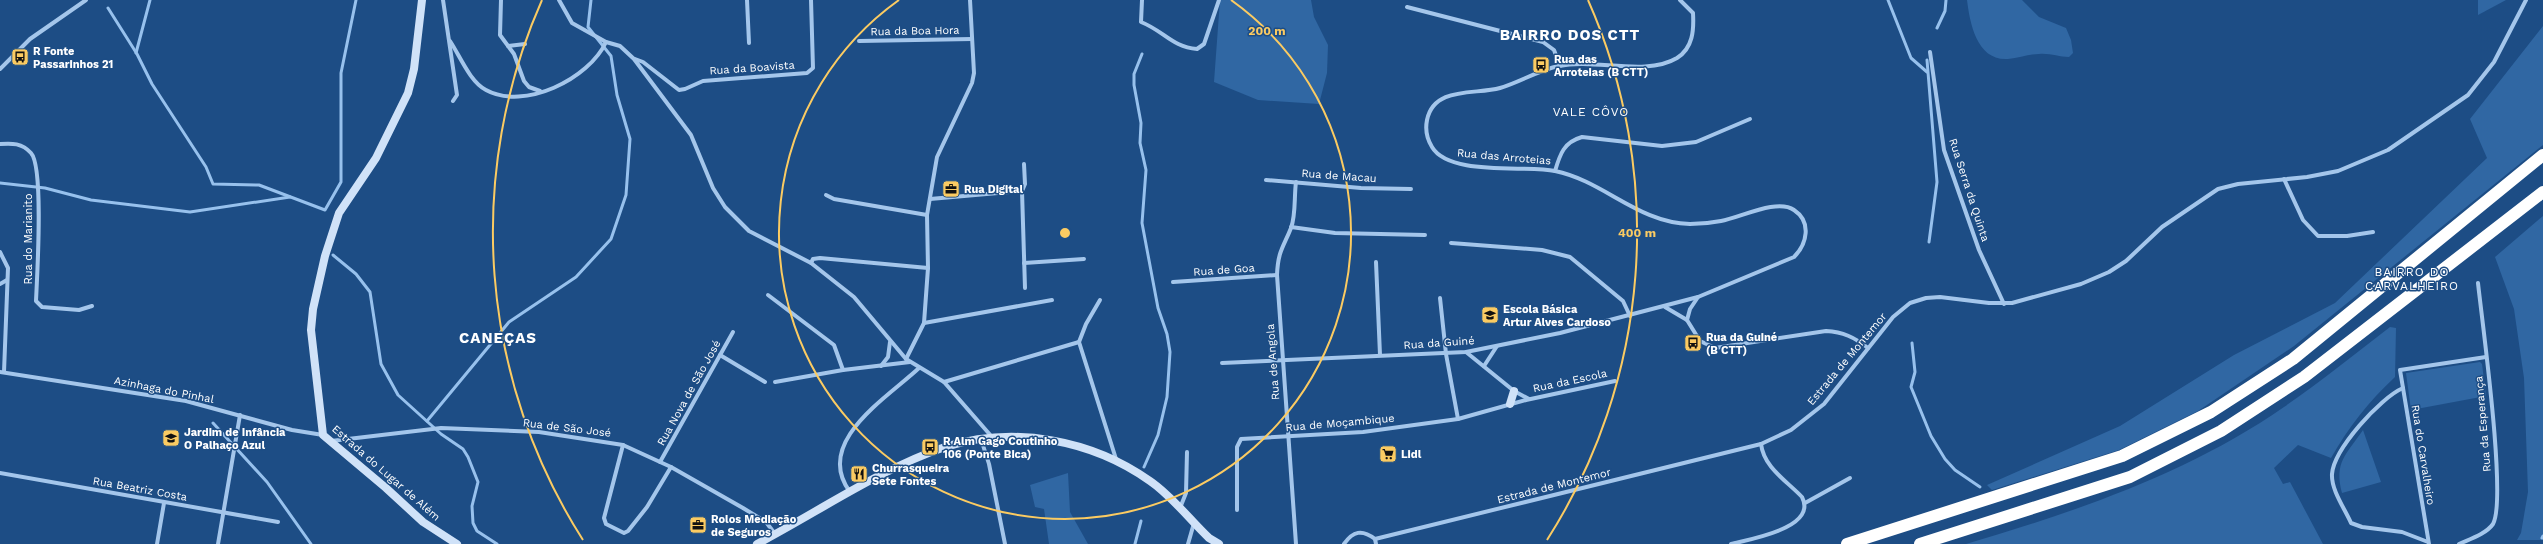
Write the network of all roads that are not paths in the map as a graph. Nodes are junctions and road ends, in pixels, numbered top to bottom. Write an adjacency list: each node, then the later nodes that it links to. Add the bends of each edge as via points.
1 (86, 0): 24 (street, via 30,39)
2 (422, 0): 97 (street, Estrada do Lugar de Além, via 414,69 408,93 376,158 339,213 321,271 311,330)
3 (444, 0): 15 (street)
4 (501, 0): 20 (street, via 500,35)
5 (559, 0): 17 (street, via 572,23)
6 (747, 0): 18 (street)
7 (811, 0): 22 (street, Rua da Boavista, via 813,68 807,73 703,81 679,90 644,62)
8 (970, 0): 14 (street)
9 (1142, 0): 10 (street, via 1141,22 1160,31 1175,44 1200,48 1206,39)
10 (1220, 0)
11 (1680, 0): 23 (street, Rua das Arroteias, via 1693,13 1694,26 1692,39 1678,58 1640,66 1596,63)
12 (2526, 0): 32 (street, Estrada de Montemor, via 2494,62 2468,95 2388,150 2338,170)
13 (1407, 7): 23 (street, via 1543,42 1554,50)
14 (972, 39): 16 (street, Rua da Boa Hora); 39 (street, via 972,83 940,146)
15 (450, 41): 25 (street, via 475,80 484,89 519,96); 26 (street, via 457,95)
16 (859, 41)
17 (606, 42): 22 (street, via 613,43); 25 (street, via 592,61 574,78)
18 (748, 43)
19 (524, 44): 20 (street)
20 (508, 46): 25 (street, via 524,81 533,89)
21 (1930, 52): 62 (street, Rua Serra da Quinta, via 1944,150 1979,250)
22 (634, 59): 48 (street, via 691,135 713,188 725,207 749,231)
23 (1560, 66): 31 (street, Rua das Arroteias, via 1501,88 1442,98 1433,107 1426,128 1428,138 1437,154 1454,164)
24 (0, 69)
25 (542, 91)
26 (453, 101)
27 (1750, 118): 31 (street, via 1696,142 1669,145 1582,137 1572,140 1564,147)
28 (0, 144): 63 (street, Rua do Marianito, via 15,143 31,153 36,164 39,235 36,301 42,307 80,310)
29 (2543, 155): 131 (highway, via 2293,359 2211,412 2122,456)
30 (1024, 164): 36 (street, via 1025,184)
31 (1555, 171): 58 (street, Rua das Arroteias, via 1576,177 1645,215 1666,221 1688,224 1722,221 1776,206 1793,209 1801,217 1806,234 1800,251 1794,257)
32 (2284, 179): 42 (street, via 2303,220 2318,236 2347,236); 62 (street, Estrada de Montemor, via 2218,189 2162,227 2126,261 2109,272 2081,284)
33 (1266, 180): 34 (street, Rua de Macau)
34 (1296, 182): 35 (street, Rua de Macau, via 1361,188); 41 (street, Rua de Angola)
35 (1412, 189)
36 (1022, 191): 39 (street); 49 (street)
37 (2543, 192): 132 (highway, via 2304,377 2221,431 2130,477)
38 (826, 195): 40 (street, via 834,199)
39 (930, 199): 40 (street)
40 (927, 215): 50 (street)
41 (1291, 227): 43 (street, via 1335,233); 51 (street, Rua de Angola, via 1282,243 1277,260)
42 (2373, 232)
43 (1424, 235)
44 (1451, 243): 65 (street, via 1542,250 1570,257 1623,301)
45 (0, 252): 52 (street, via 8,268)
46 (1084, 259): 49 (street)
47 (1376, 262): 76 (street)
48 (810, 263): 50 (street, via 813,259 820,258); 69 (street, via 854,297)
49 (1024, 263): 56 (street)
50 (928, 268): 67 (street)
51 (1277, 275): 53 (street, Rua de Goa); 80 (street, Rua de Angola)
52 (7, 280): 55 (street); 86 (street)
53 (1173, 282)
54 (2478, 282): 77 (street, Rua da Esperança)
55 (0, 284)
56 (1025, 288)
57 (768, 295): 85 (street, via 834,346)
58 (1698, 297): 64 (street, Rua da Guiné); 66 (street, via 1690,308)
59 (1440, 298): 74 (street)
60 (1052, 300): 67 (street)
61 (1100, 300): 70 (street)
62 (2004, 304): 72 (street, Estrada de Montemor, via 1926,298 1910,303 1893,317)
63 (92, 306)
64 (1665, 306): 65 (street, Rua da Guiné); 66 (street)
65 (1630, 316): 71 (street, Rua da Guiné)
66 (1687, 320): 72 (street, via 1700,341 1715,348 1837,331 1855,338)
67 (924, 323): 78 (street)
68 (733, 332): 75 (street, Rua Nova de São José)
69 (890, 342): 78 (street); 83 (street, via 888,357)
70 (1079, 342): 90 (street); 105 (street)
71 (1497, 346): 73 (street, Rua da Guiné); 82 (street)
72 (1868, 348): 102 (street, Estrada de Montemor, via 1838,388 1811,416 1786,433)
73 (1466, 352): 74 (street, Rua da Guiné); 82 (street, Rua da Escola)
74 (1446, 354): 76 (street, Rua da Guiné); 96 (street)
75 (720, 355): 88 (street); 106 (street, Rua Nova de São José)
76 (1380, 355): 80 (street, Rua da Guiné)
77 (2486, 357): 91 (street, Rua do Carvalheiro, via 2400,370); 133 (street, Rua da Esperança, via 2496,455 2497,504 2494,522 2489,529)
78 (906, 359): 79 (street)
79 (910, 362): 83 (street); 84 (street)
80 (1282, 362): 81 (street, Rua da Guiné); 99 (street, Rua de Angola)
81 (1222, 363)
82 (1484, 366): 92 (street, Rua da Escola)
83 (880, 367): 85 (street)
84 (920, 368): 90 (street); 110 (street, via 852,430 843,446 838,467)
85 (843, 370): 89 (street)
86 (2, 372): 95 (street, Azinhaga do Pinhal, via 186,401)
87 (1615, 381): 93 (street, Rua da Escola)
88 (765, 382)
89 (775, 382)
90 (944, 382): 98 (street)
91 (2403, 388): 120 (street, Rua do Carvalheiro); 120 (street, via 2390,394 2356,429 2332,474 2334,486 2351,523 2362,527 2402,532)
92 (1514, 391): 93 (street, Rua da Escola); 94 (street)
93 (1528, 399): 94 (street, Rua da Escola)
94 (1510, 404): 96 (street, Rua de Moçambique)
95 (240, 415): 97 (street, Azinhaga do Pinhal, via 292,430); 115 (street)
96 (1458, 419): 99 (street, Rua de Moçambique, via 1364,432)
97 (323, 435): 101 (street, Estrada do Lugar de Além)
98 (992, 437): 100 (street); 105 (street, via 1028,437 1059,441)
99 (1287, 437): 114 (street, Rua de Moçambique, via 1246,438 1238,442); 128 (street, Rua de Angola)
100 (981, 439): 110 (street, via 946,447 914,459); 125 (street)
101 (332, 441): 103 (street, Rua de São José, via 442,428 539,432); 123 (street, Estrada do Lugar de Além, via 423,522)
102 (1761, 444): 112 (street, via 1771,469 1794,488); 119 (street, Estrada de Montemor)
103 (623, 445): 106 (street, Rua de São José); 107 (street, via 604,518 606,524 624,533 647,507)
104 (1187, 452): 113 (street, via 1186,493)
105 (1116, 459): 113 (street, via 1152,482)
106 (660, 462): 107 (street, Rua de São José)
107 (671, 467): 118 (street, Rua de São José, via 760,519)
108 (0, 473): 111 (street, Rua Beatriz Costa)
109 (1850, 478): 112 (street)
110 (850, 493): 118 (street)
111 (164, 503): 115 (street, Rua Beatriz Costa); 121 (street)
112 (1805, 503): 130 (street, via 1801,514 1787,530)
113 (1180, 508): 117 (street)
114 (1237, 510)
115 (223, 513): 116 (street, Rua Beatriz Costa); 122 (street)
116 (278, 522)
117 (1194, 523): 126 (street); 127 (street)
118 (775, 534): 124 (street)
119 (1376, 542): 129 (street, via 1368,534 1360,532 1352,534)
120 (2428, 543)
121 (157, 544)
122 (218, 544)
123 (457, 544)
124 (757, 544)
125 (1006, 544)
126 (1188, 544)
127 (1219, 544)
128 (1296, 544)
129 (1344, 544)
130 (1731, 544)
131 (1847, 544)
132 (1920, 544)
133 (2459, 544)

